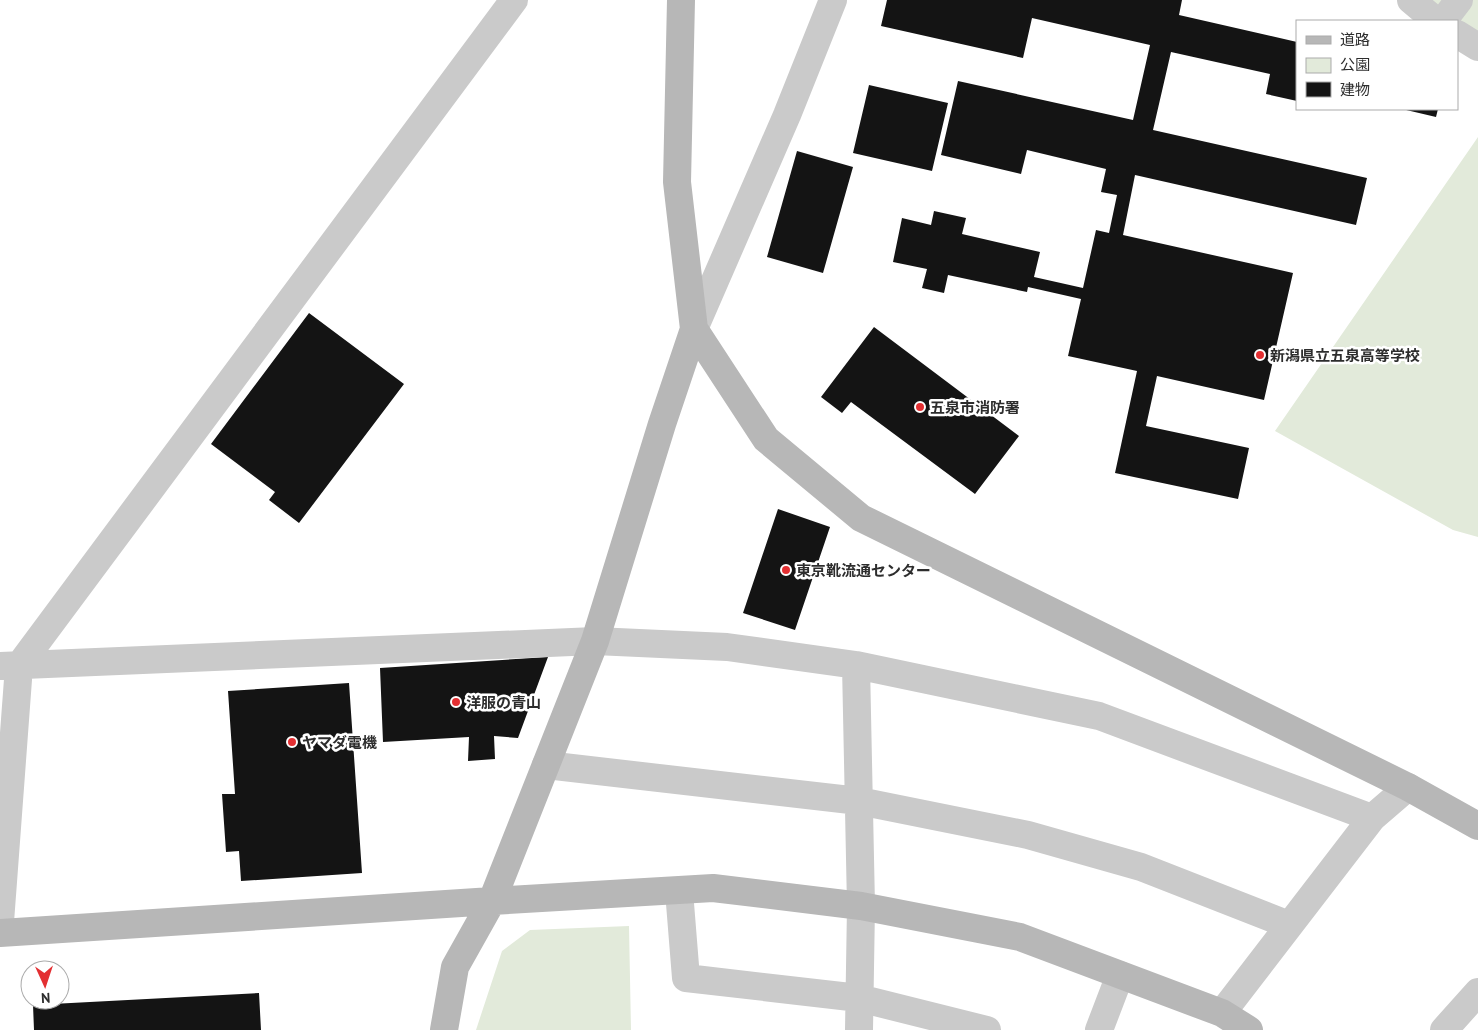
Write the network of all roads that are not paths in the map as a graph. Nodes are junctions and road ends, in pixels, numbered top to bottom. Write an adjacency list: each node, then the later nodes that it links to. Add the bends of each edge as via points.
1 (514, 0): 13 (street)
2 (681, 0): 10 (street, via 677,182)
3 (833, 0): 10 (street, via 787,116)
4 (1411, 0): 6 (street)
5 (1459, 0): 7 (street)
6 (1435, 20)
7 (1445, 20)
8 (1458, 35): 9 (street)
9 (1478, 47)
10 (694, 329): 11 (street); 15 (street, via 766,439 861,518)
11 (595, 641): 12 (street, via 728,647); 13 (street); 14 (street)
12 (856, 665): 16 (street); 17 (street, via 1099,716)
13 (9, 666): 22 (street)
14 (546, 765): 16 (street); 20 (street)
15 (1408, 787): 17 (street); 18 (street)
16 (859, 801): 21 (street); 23 (street, via 1028,835 1141,867)
17 (1372, 818): 23 (street)
18 (1478, 826)
19 (680, 892): 20 (street); 21 (street, via 713,888); 27 (street, via 686,978)
20 (492, 901): 24 (street); 29 (street, via 455,967)
21 (861, 906): 25 (street, via 1020,937); 27 (street)
22 (0, 922)
23 (1289, 925): 28 (street)
24 (0, 933)
25 (1120, 975): 28 (street); 32 (street)
26 (1478, 992): 34 (street)
27 (859, 998): 30 (street); 31 (street)
28 (1222, 1013): 33 (street)
29 (444, 1030)
30 (859, 1030)
31 (987, 1030)
32 (1098, 1030)
33 (1249, 1030)
34 (1444, 1030)

